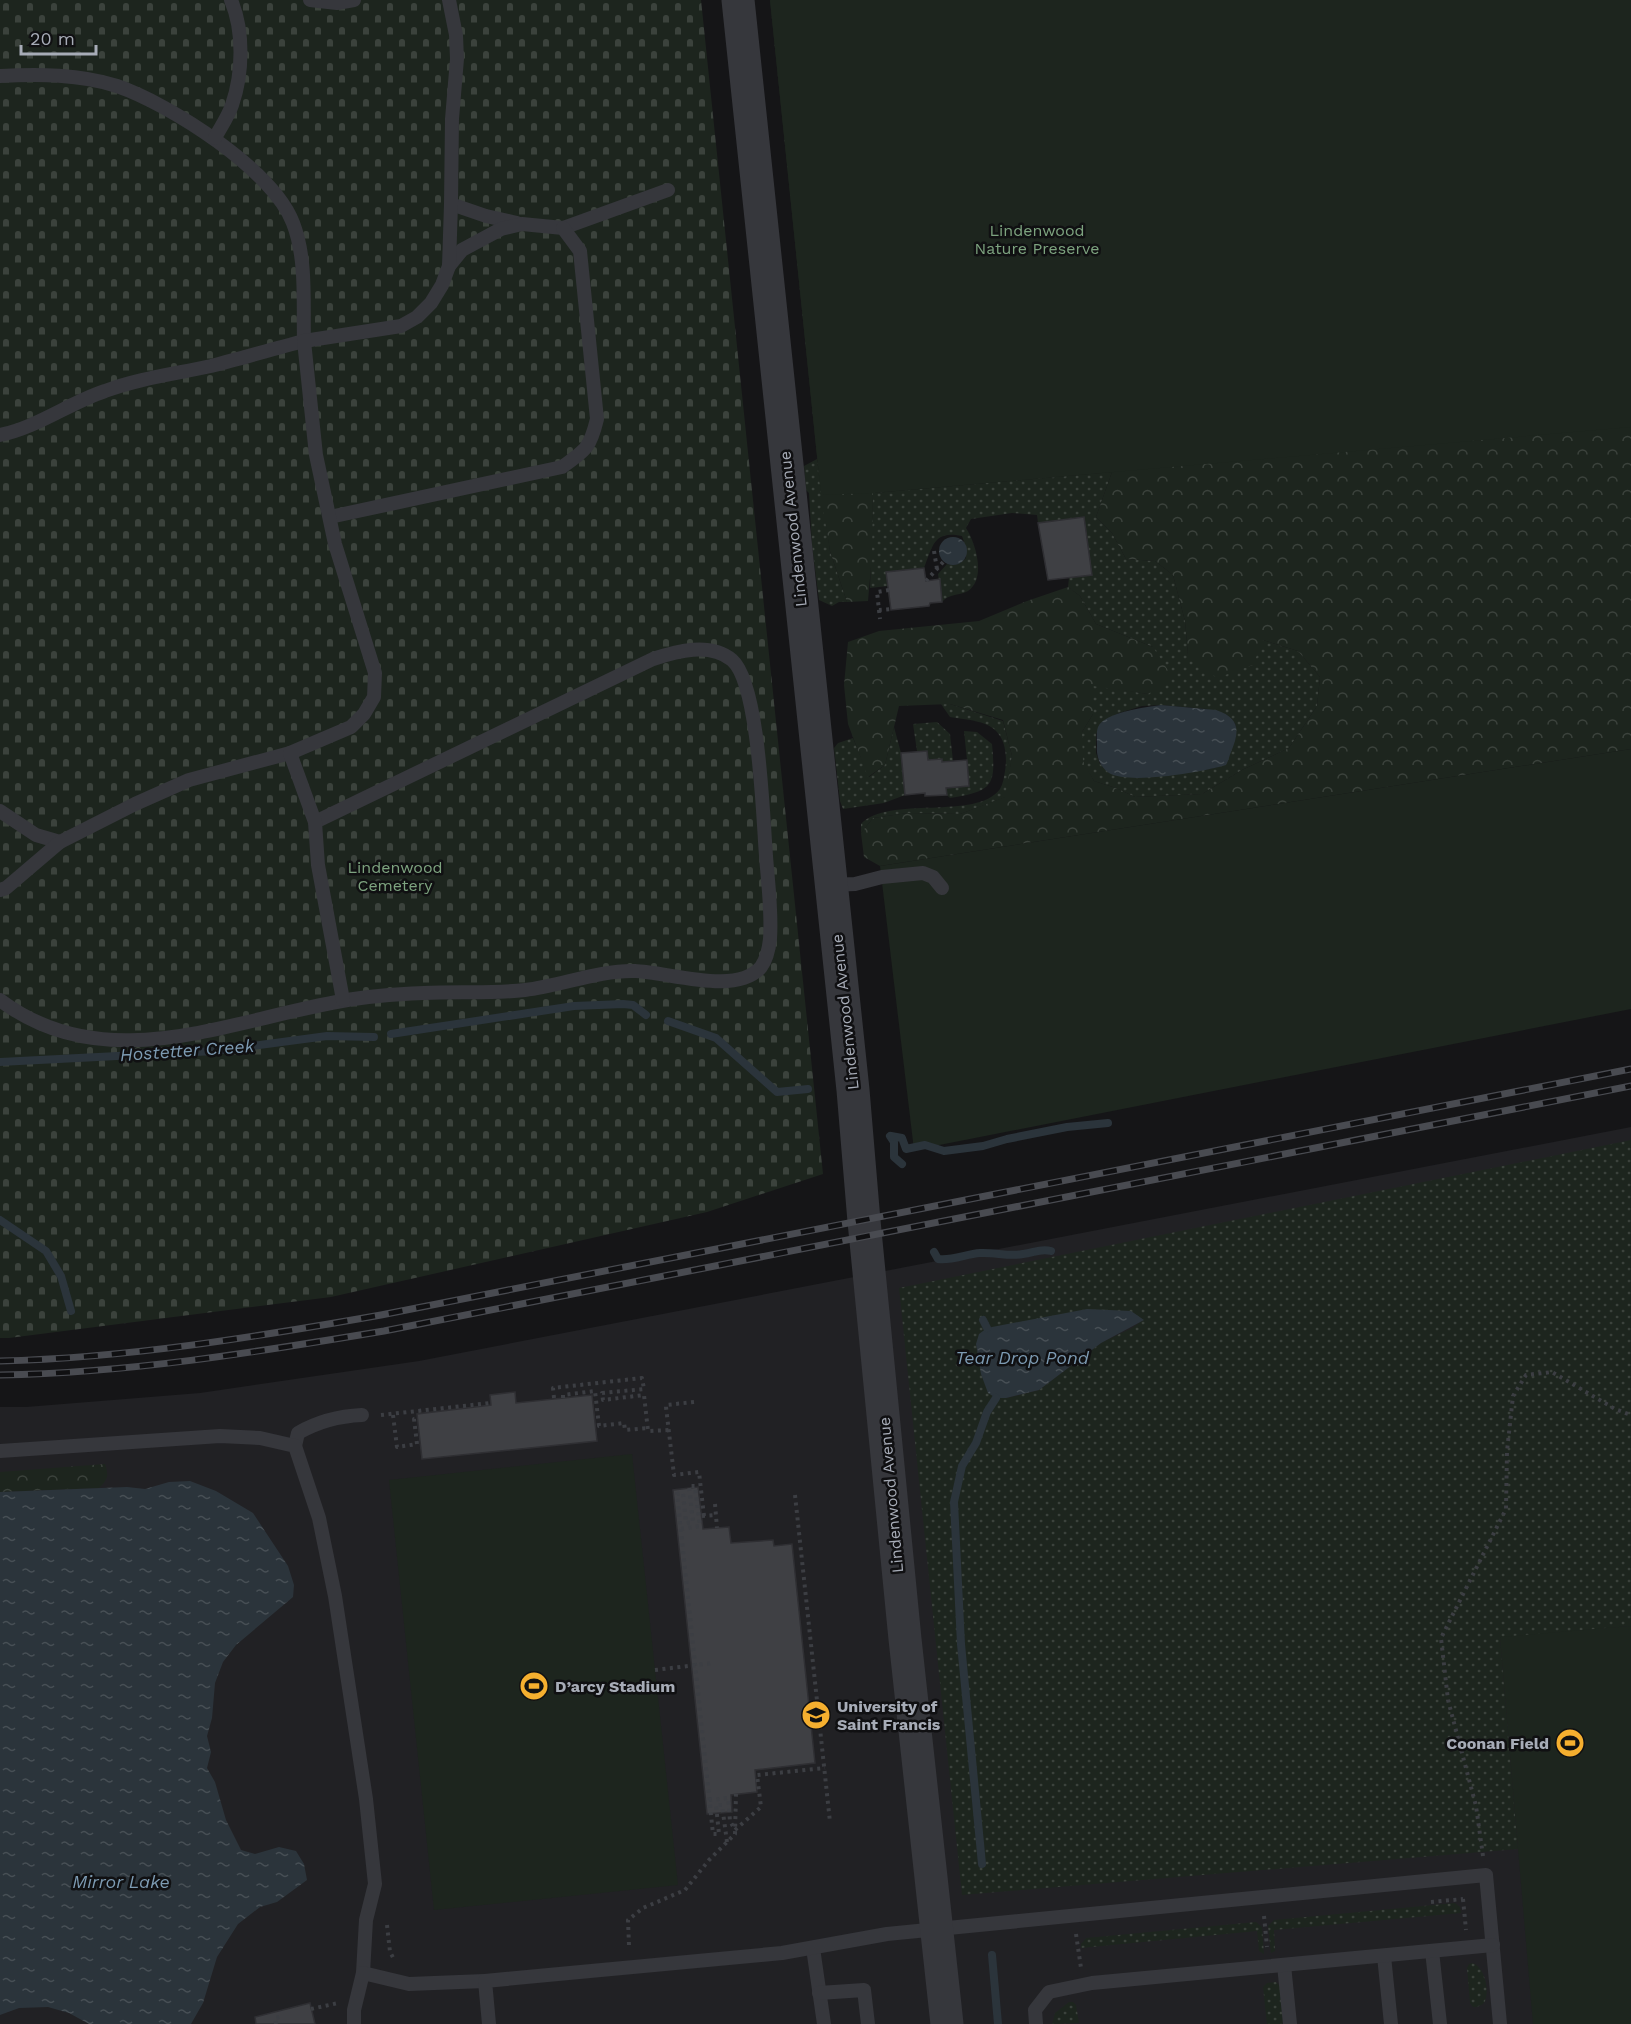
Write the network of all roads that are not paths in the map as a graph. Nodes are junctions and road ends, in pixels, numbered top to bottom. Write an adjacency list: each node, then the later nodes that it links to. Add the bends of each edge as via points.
1 (231, 0): 7 (lane, via 239,31 240,69 232,106)
2 (310, 0): 3 (lane)
3 (354, 0)
4 (449, 0): 9 (lane, via 457,59)
5 (738, 0): 20 (street, Lindenwood Avenue)
6 (0, 76): 7 (lane, via 78,78 116,86 150,100)
7 (215, 138): 13 (lane, via 265,184 284,205 293,223 303,284)
8 (669, 190): 11 (lane)
9 (452, 204): 10 (lane); 12 (lane)
10 (522, 224): 11 (lane); 12 (lane, via 481,239 462,250)
11 (563, 228): 15 (lane, via 580,251 597,419 585,451 562,467)
12 (449, 266): 13 (lane, via 431,303 401,326)
13 (304, 341): 14 (lane, via 211,366 142,379); 15 (lane, via 316,456)
14 (0, 435)
15 (330, 517): 16 (lane, via 375,673 374,697 351,727)
16 (290, 753): 18 (lane); 19 (lane, via 189,780)
17 (0, 811): 19 (lane, via 36,835)
18 (315, 822): 24 (lane, via 318,865); 24 (lane, via 653,659 678,650 714,652 723,654 740,669 750,703 761,787 770,939 761,966 746,977 723,982 634,971 525,990)
19 (60, 842): 22 (lane)
20 (832, 885): 21 (lane, via 923,873 933,877); 28 (street, Lindenwood Avenue)
21 (942, 888)
22 (0, 890)
23 (0, 1000): 24 (lane, via 37,1022 66,1033 147,1041)
24 (343, 1000)
25 (362, 1415): 26 (lane, via 345,1416 308,1428 298,1433)
26 (295, 1446): 27 (lane, via 260,1438 220,1436); 34 (lane, via 319,1518 335,1596 366,1799 375,1884 366,1920)
27 (0, 1451)
28 (936, 1929): 29 (lane, via 1486,1875); 30 (lane); 41 (street, Lindenwood Avenue)
29 (1493, 1945): 31 (lane); 46 (lane)
30 (813, 1947): 35 (lane); 36 (lane)
31 (1432, 1951): 32 (lane); 45 (lane)
32 (1384, 1956): 33 (lane); 44 (lane)
33 (1284, 1965): 42 (lane, via 1092,1983 1048,1992 1035,2010); 43 (lane)
34 (363, 1973): 35 (lane, via 409,1984); 37 (lane)
35 (485, 1981): 38 (lane)
36 (819, 1992): 39 (lane); 40 (lane, via 864,1990)
37 (354, 2024)
38 (489, 2024)
39 (824, 2024)
40 (868, 2024)
41 (947, 2024)
42 (1036, 2024)
43 (1290, 2024)
44 (1390, 2024)
45 (1440, 2024)
46 (1500, 2024)

